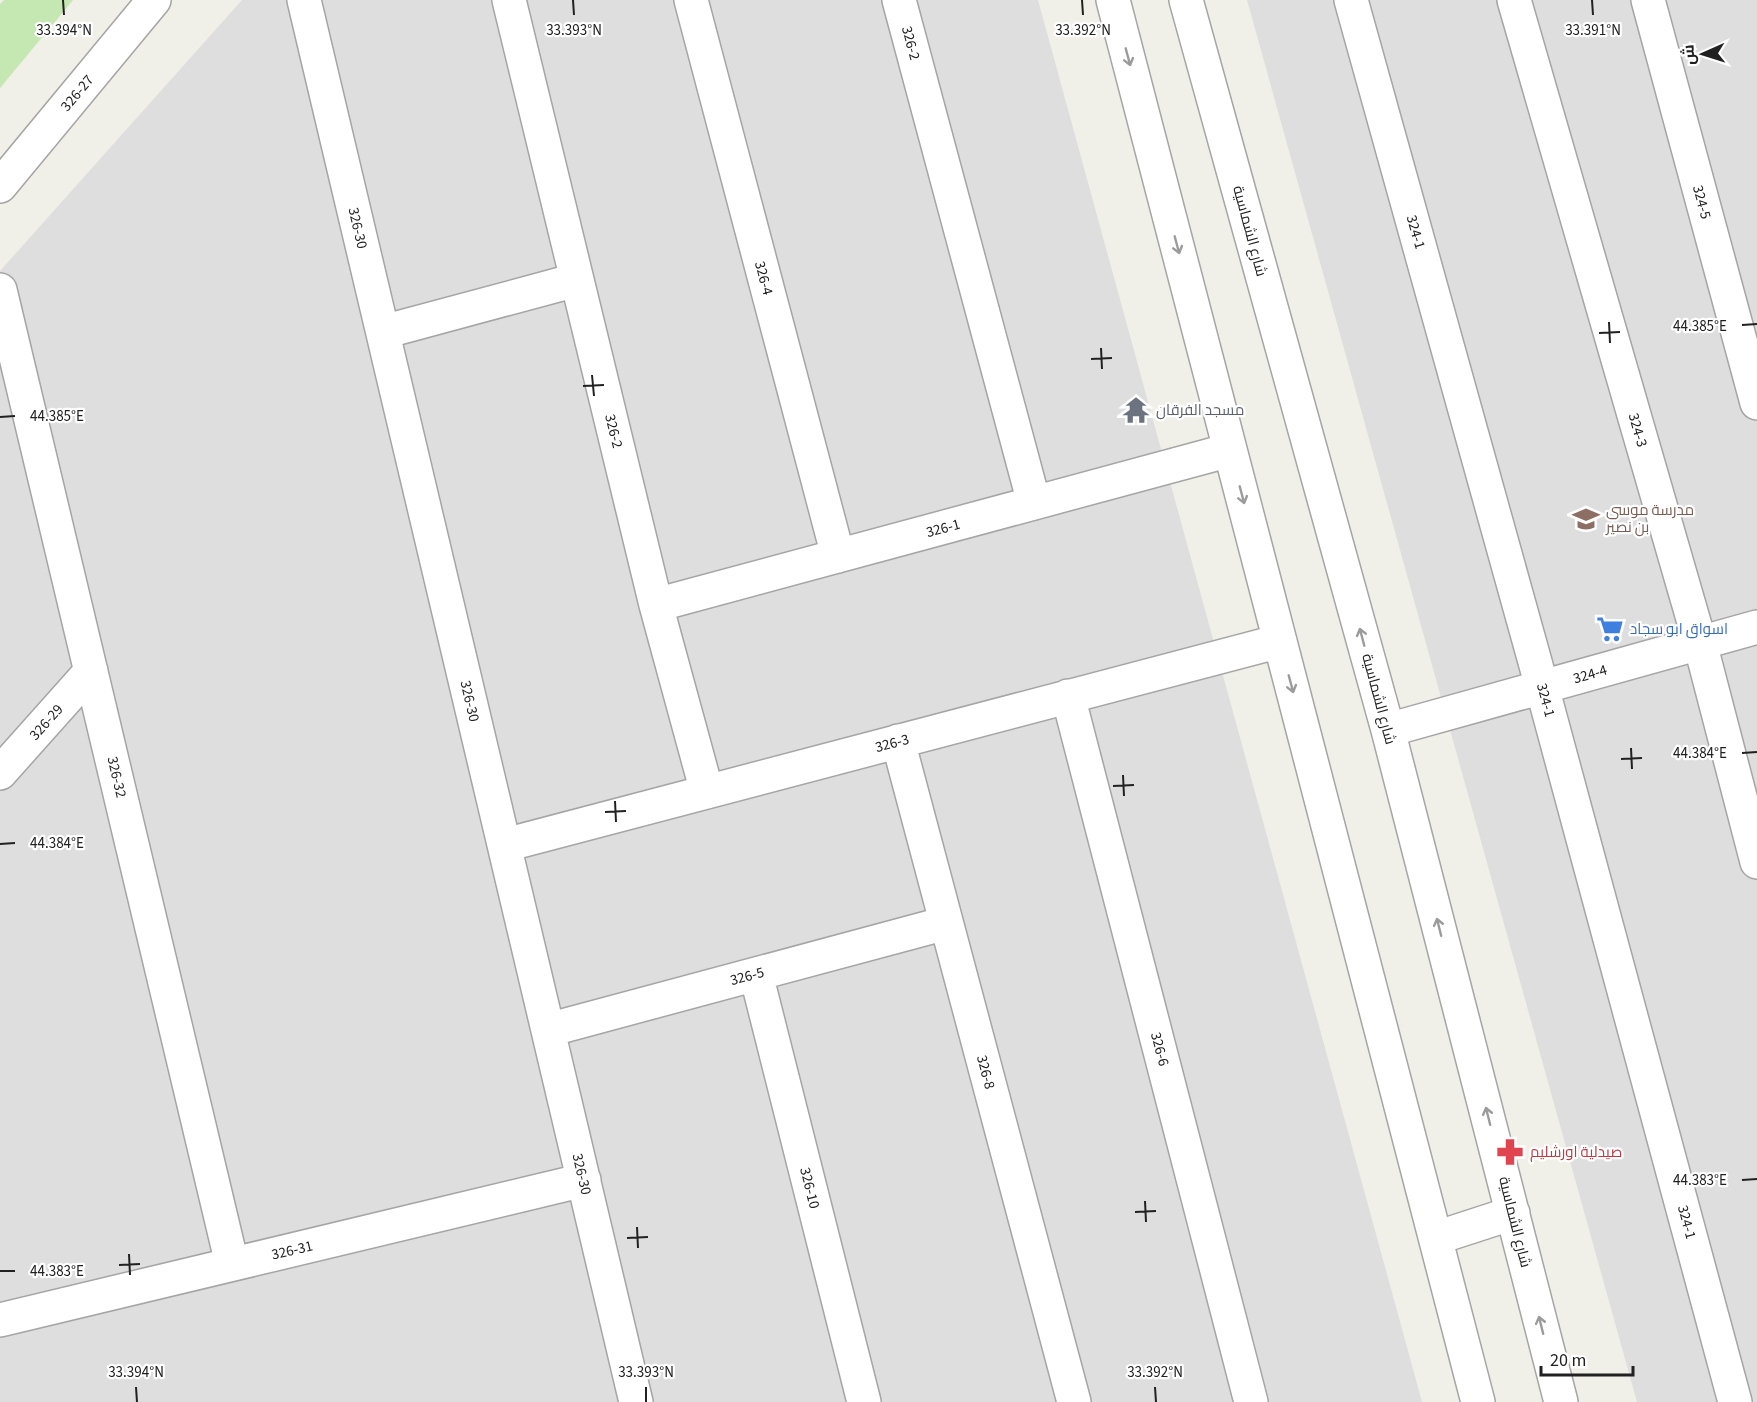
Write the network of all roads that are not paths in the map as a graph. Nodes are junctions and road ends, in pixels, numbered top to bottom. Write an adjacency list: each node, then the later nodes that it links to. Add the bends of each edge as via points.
1 (154, 0): 11 (street, 326-27)
2 (304, 0): 14 (street, 326-30)
3 (509, 0): 12 (street, 326-2)
4 (691, 0): 18 (street, 326-4)
5 (899, 0): 17 (street, 326-2)
6 (1113, 0): 16 (street, one-way to 16)
7 (1186, 0): 26 (street, شارع الشماسية, one-way to 7)
8 (1351, 0): 24 (street, 324-1)
9 (1514, 0): 22 (street, 324-3)
10 (1648, 0): 15 (street, 324-5)
11 (0, 186)
12 (576, 279): 14 (street); 19 (street, 326-2)
13 (0, 290): 23 (street, 326-32)
14 (383, 332): 30 (street, 326-30)
15 (1757, 403)
16 (1230, 450): 17 (street, 326-1); 21 (street, one-way to 21)
17 (1034, 503): 18 (street, 326-1)
18 (838, 556): 19 (street, 326-1)
19 (657, 605): 29 (street, 326-2)
20 (1757, 627): 22 (street, 324-4)
21 (1280, 640): 25 (street, 326-3); 37 (street, one-way to 37)
22 (1700, 643): 24 (street, 324-4); 31 (street, 324-3)
23 (91, 671): 28 (street, 326-29); 38 (street, 326-32)
24 (1542, 687): 26 (street, 324-4); 46 (street, 324-1)
25 (1068, 696): 27 (street, 326-3); 43 (street, 326-6)
26 (1388, 730): 36 (street, شارع الشماسية, one-way to 26)
27 (898, 741): 29 (street, 326-3); 32 (street, 326-8)
28 (0, 773)
29 (706, 792): 30 (street, 326-3)
30 (504, 845): 34 (street, 326-30)
31 (1757, 862)
32 (946, 922): 33 (street, 326-5); 42 (street, 326-8)
33 (756, 974): 34 (street, 326-5); 41 (street, 326-10)
34 (548, 1030): 35 (street, 326-30)
35 (584, 1180): 38 (street, 326-31); 40 (street, 326-30)
36 (1513, 1213): 37 (street); 45 (street, شارع الشماسية, one-way to 36)
37 (1436, 1238): 44 (street)
38 (232, 1264): 39 (street, 326-31)
39 (0, 1320)
40 (636, 1402)
41 (864, 1402)
42 (1074, 1402)
43 (1251, 1402)
44 (1478, 1402)
45 (1561, 1402)
46 (1735, 1402)

